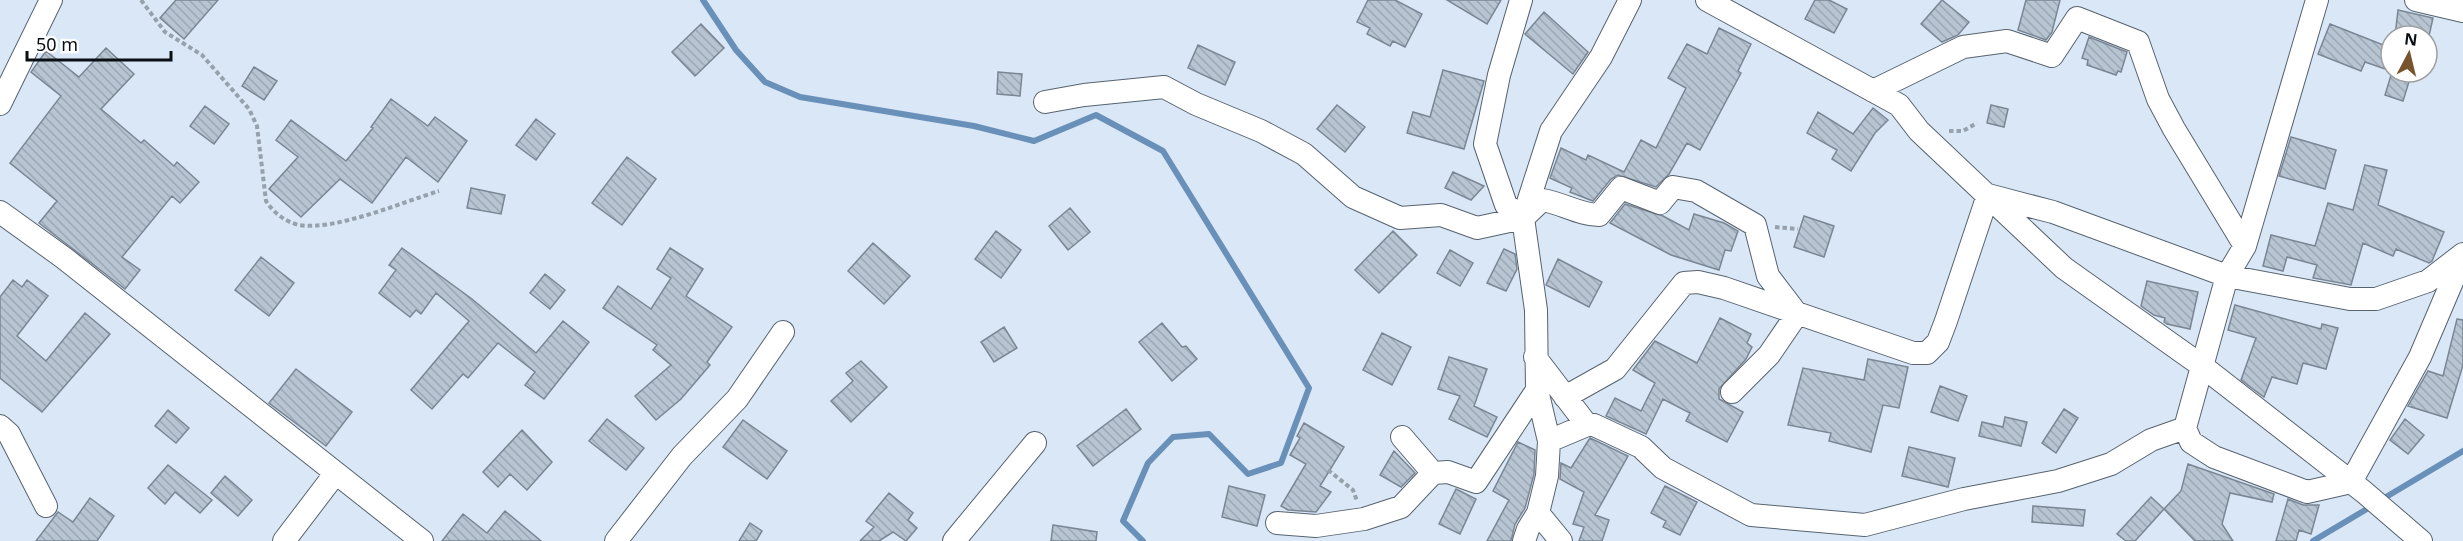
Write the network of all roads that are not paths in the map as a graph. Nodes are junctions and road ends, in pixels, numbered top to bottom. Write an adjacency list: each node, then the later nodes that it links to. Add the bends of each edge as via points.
1 (51, 0): 10 (street)
2 (1521, 0): 13 (street, via 1499,75 1485,144 1506,205)
3 (1630, 0): 13 (street, via 1601,57 1551,131)
4 (1707, 0): 8 (street)
5 (2317, 0): 14 (street)
6 (2416, 0): 7 (street)
7 (2463, 11)
8 (1873, 91): 11 (street, via 1899,105 1918,131); 14 (street, via 1963,47 2007,41 2052,56 2077,18 2138,42 2158,99)
9 (1045, 102): 13 (street, via 1164,87 1261,130 1304,154 1353,197 1401,218 1441,215 1477,228)
10 (0, 104)
11 (1988, 195): 16 (street, via 2053,212); 17 (street, via 1938,342 1927,353 1913,353); 20 (street, via 2064,268)
12 (0, 212): 31 (street, via 64,258)
13 (1524, 218): 17 (street, via 1542,200 1587,215 1599,215 1621,188 1660,203 1673,187 1696,191 1755,225 1768,276); 19 (street, via 1536,310)
14 (2245, 246): 16 (street)
15 (2463, 255): 16 (street, via 2428,281 2376,299 2350,299); 32 (street)
16 (2227, 276): 20 (street)
17 (1797, 314): 22 (street, via 1769,355); 23 (street, via 1724,288 1684,283 1615,369)
18 (783, 333): 39 (street, via 737,399 682,456)
19 (1535, 357): 21 (street); 23 (street)
20 (2202, 366): 26 (street); 32 (street)
21 (1537, 390): 28 (street); 30 (street, via 1476,482 1448,472)
22 (1732, 392)
23 (1565, 397): 24 (street)
24 (1587, 425): 26 (street, via 1641,447 1663,468 1751,515 1865,525 1964,499 2058,481 2111,464 2151,440); 28 (street)
25 (0, 426): 33 (street, via 9,434)
26 (2185, 428): 32 (street, via 2192,442 2214,457 2307,492)
27 (1402, 437): 30 (street)
28 (1549, 441): 34 (street, via 1547,476)
29 (1035, 443): 40 (street)
30 (1433, 473): 35 (street, via 1401,507 1364,519 1317,526)
31 (335, 474): 37 (street); 38 (street)
32 (2358, 487): 36 (street)
33 (46, 506)
34 (1538, 513): 41 (street); 42 (street)
35 (1276, 523)
36 (2419, 540)
37 (284, 541)
38 (422, 541)
39 (616, 541)
40 (954, 541)
41 (1524, 541)
42 (1561, 541)

